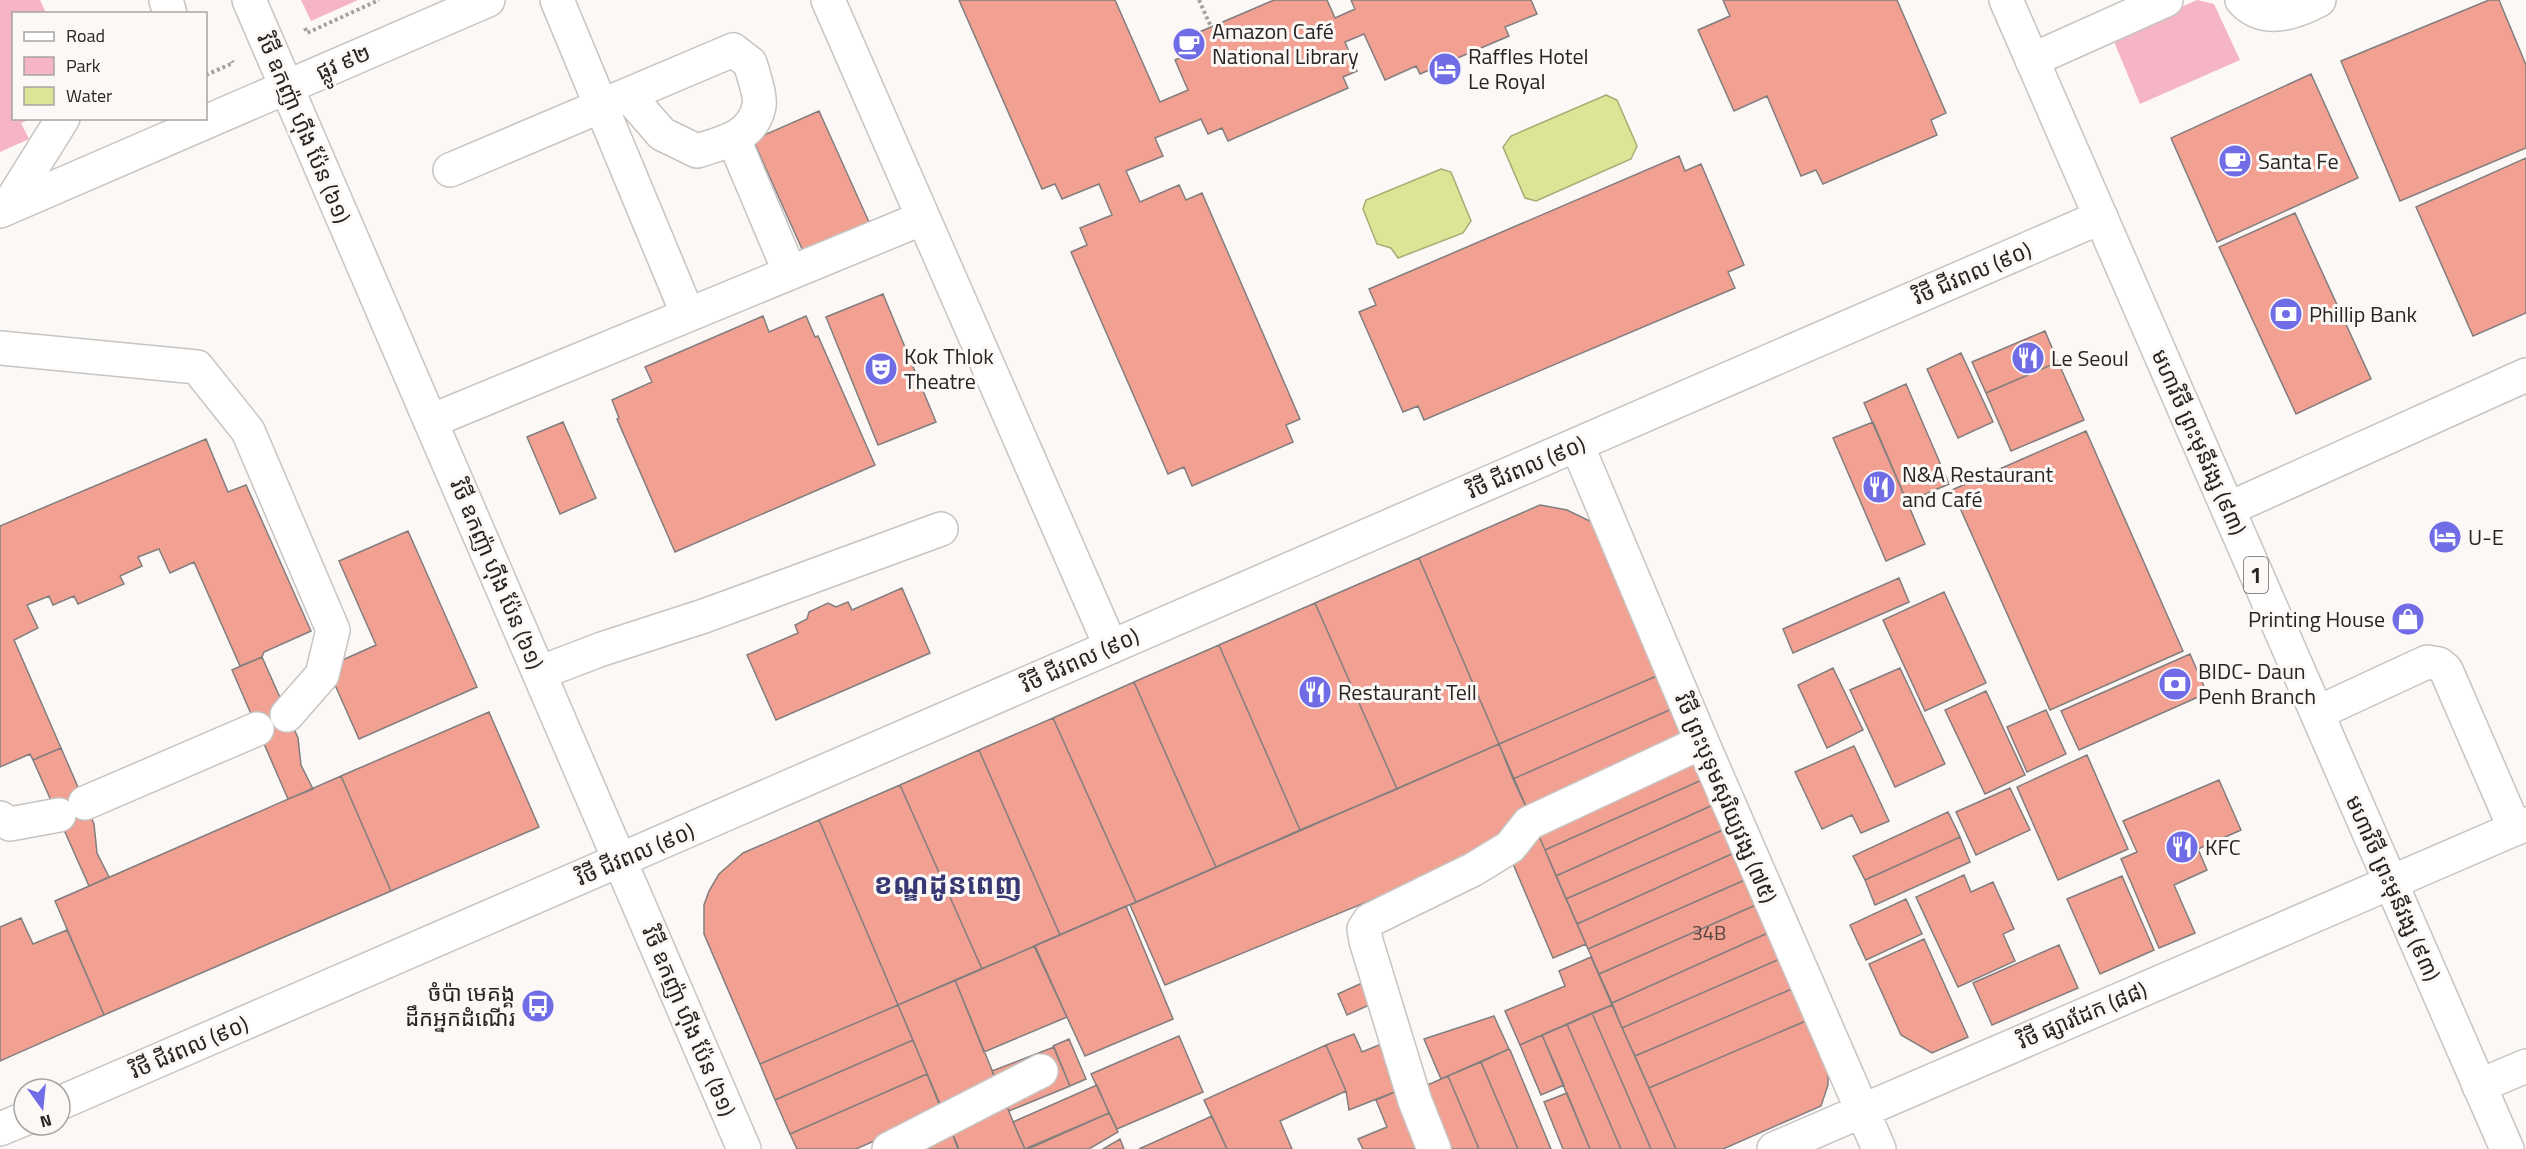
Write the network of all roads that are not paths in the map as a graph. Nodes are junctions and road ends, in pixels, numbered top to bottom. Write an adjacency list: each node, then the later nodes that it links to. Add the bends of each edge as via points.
1 (249, 0): 10 (main road, វិថី ឧកញ៉ា ហ៊ីង ប៉ែន (៦១))
2 (488, 0): 10 (main road, ផ្លូវ ៩២)
3 (557, 0): 11 (main road)
4 (828, 0): 17 (main road)
5 (2006, 0): 9 (main road, មហាវិថី ព្រះមុនីវង្ស (៩៣) / 1)
6 (2166, 0): 9 (main road)
7 (2242, 0): 8 (main road, via 2266,14 2295,13)
8 (2319, 0)
9 (2032, 60): 16 (main road, មហាវិថី ព្រះមុនីវង្ស (៩៣) / 1)
10 (286, 86): 15 (main road, ផ្លូវ ៩២); 22 (main road, វិថី ឧកញ៉ា ហ៊ីង ប៉ែន (៦១))
11 (615, 100): 13 (main road, via 662,134 697,151); 13 (main road, via 733,50 750,63 760,104 749,128); 14 (main road); 19 (main road)
12 (62, 120): 15 (main road)
13 (734, 140): 18 (main road)
14 (450, 170)
15 (3, 210)
16 (2101, 217): 23 (main road, វិថី ជីវពល (៩០)); 24 (main road, មហាវិថី ព្រះមុនីវង្ស (៩៣) / 1)
17 (923, 218): 18 (main road); 26 (main road)
18 (790, 273): 19 (main road)
19 (688, 315): 22 (main road)
20 (0, 348): 29 (main road, via 197,367 248,431 333,630 322,675)
21 (2526, 375): 24 (main road)
22 (431, 421): 27 (main road, វិថី ឧកញ៉ា ហ៊ីង ប៉ែន (៦១))
23 (1577, 445): 26 (main road, វិថី ជីវពល (៩០)); 31 (main road, វិថី ព្រះបុទុមសុរិយ្យវង្ស (៧៥))
24 (2228, 509): 28 (main road, មហាវិថី ព្រះមុនីវង្ស (៩៣) / 1)
25 (941, 528): 27 (main road)
26 (1111, 647): 34 (main road, វិថី ជីវពល (៩០))
27 (539, 673): 34 (main road, វិថី ឧកញ៉ា ហ៊ីង ប៉ែន (៦១))
28 (2317, 713): 33 (main road, via 2427,663 2439,664 2446,670); 35 (main road, មហាវិថី ព្រះមុនីវង្ស (៩៣) / 1)
29 (287, 715)
30 (257, 729): 32 (main road, via 72,809 10,824)
31 (1702, 742): 40 (main road, វិថី ព្រះបុទុមសុរិយ្យវង្ស (៧៥)); 43 (main road, via 1529,823 1510,847 1370,920 1364,929 1415,1101)
32 (0, 818)
33 (2520, 826): 35 (main road, វិថី ផ្សារដែក (៨៨))
34 (620, 861): 39 (main road, វិថី ជីវពល (៩០)); 41 (main road, វិថី ឧកញ៉ា ហ៊ីង ប៉ែន (៦១))
35 (2390, 881): 38 (main road, មហាវិថី ព្រះមុនីវង្ស (៩៣) / 1); 40 (main road, វិថី ផ្សារដែក (៨៨))
36 (2526, 1066): 38 (main road)
37 (1041, 1071): 42 (main road)
38 (2479, 1086): 46 (main road, មហាវិថី ព្រះមុនីវង្ស (៩៣) / 1)
39 (72, 1098)
40 (1863, 1110): 44 (main road, វិថី ផ្សារដែក (៨៨)); 45 (main road, វិថី ព្រះបុទុមសុរិយ្យវង្ស (៧៥))
41 (744, 1149)
42 (889, 1149)
43 (1434, 1149)
44 (1774, 1149)
45 (1879, 1149)
46 (2507, 1149)

